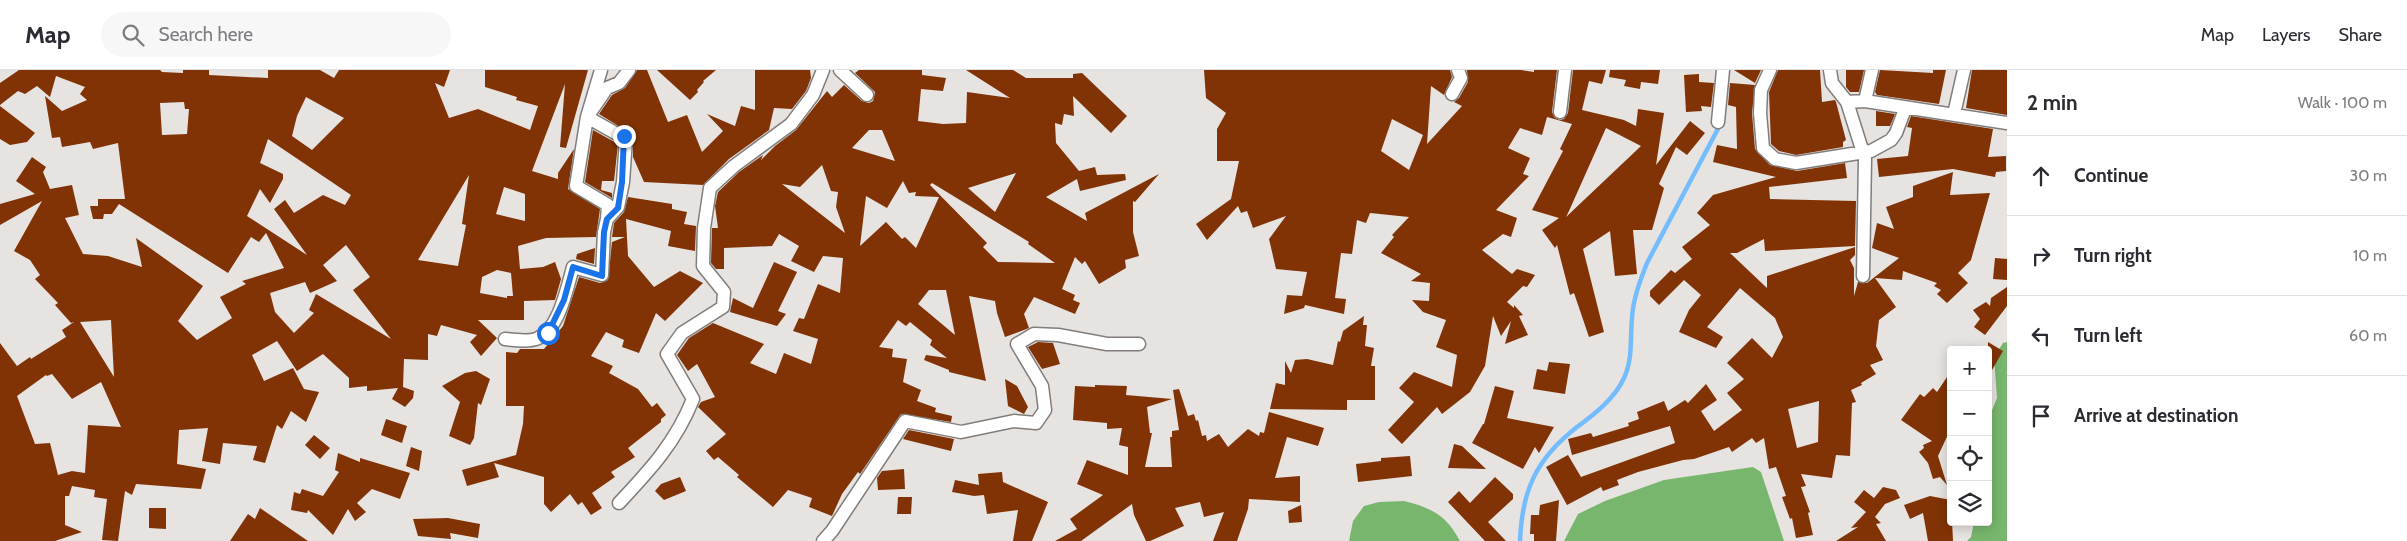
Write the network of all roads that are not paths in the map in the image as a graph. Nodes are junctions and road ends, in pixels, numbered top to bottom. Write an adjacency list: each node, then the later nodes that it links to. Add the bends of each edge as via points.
1 (601, 70): 19 (street)
2 (629, 70): 19 (street, via 618,83 607,88)
3 (823, 70): 27 (street, via 813,95 791,124 710,188 703,266 724,292 723,307 682,333 667,354 693,399 683,424 656,464)
4 (840, 70): 13 (street)
5 (1458, 70): 12 (street, via 1461,78)
6 (1565, 70): 17 (street)
7 (1724, 70): 20 (street)
8 (1770, 70): 22 (street, via 1761,90 1760,113 1763,148 1775,159 1796,163)
9 (1830, 70): 15 (street, via 1832,83)
10 (1872, 70): 14 (street)
11 (1964, 70): 18 (street)
12 (1452, 94)
13 (867, 95)
14 (1864, 101): 15 (street); 16 (street)
15 (1847, 102): 22 (street)
16 (1905, 108): 18 (street); 22 (street, via 1891,140)
17 (1560, 112)
18 (1954, 114): 21 (street)
19 (587, 117): 23 (street, via 576,186 608,205); 23 (street, via 626,139 618,208)
20 (1718, 122)
21 (2007, 123)
22 (1863, 154): 24 (street, via 1866,205)
23 (607, 219): 25 (street, via 602,276 573,267 564,300 548,333 535,340)
24 (1863, 276)
25 (505, 339)
26 (1139, 344): 28 (street, via 1107,344 1034,334 1017,344 1042,386 1045,410 1036,423 1014,421 961,432 905,421)
27 (619, 502)
28 (823, 541)

